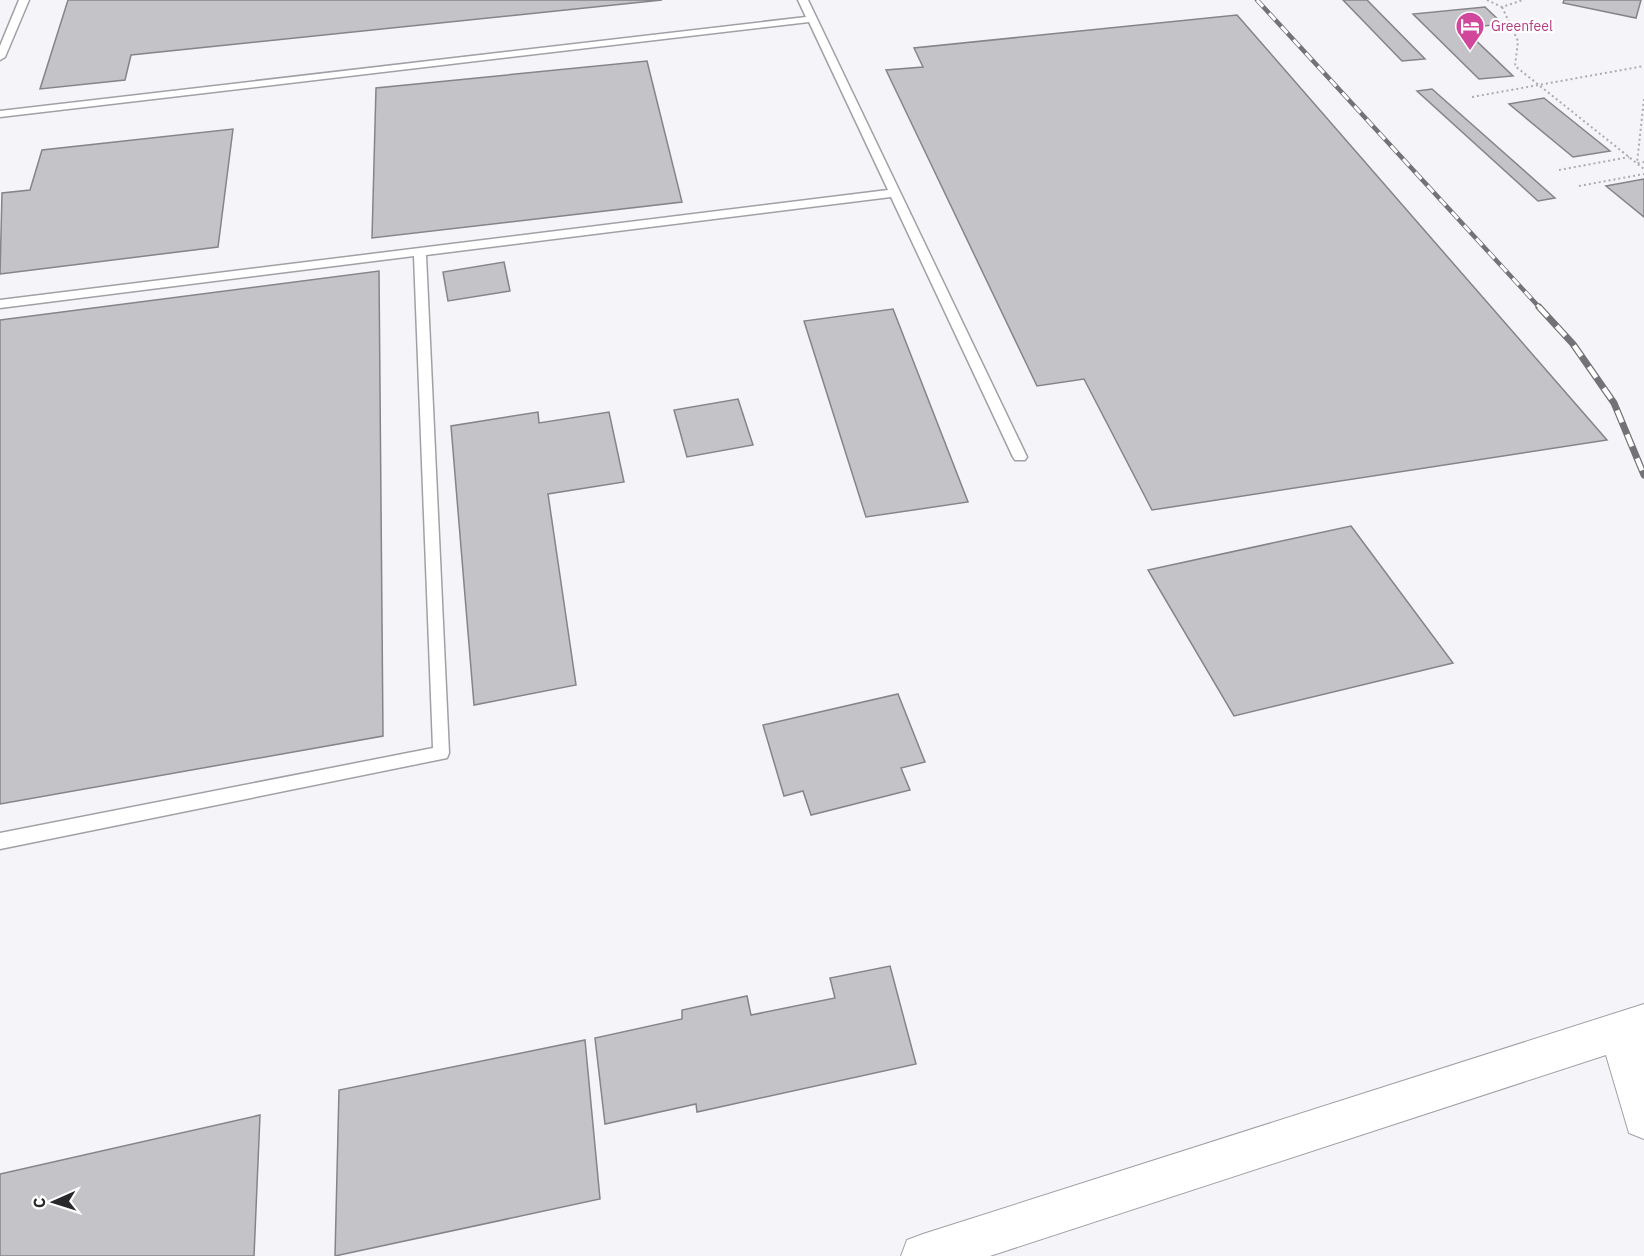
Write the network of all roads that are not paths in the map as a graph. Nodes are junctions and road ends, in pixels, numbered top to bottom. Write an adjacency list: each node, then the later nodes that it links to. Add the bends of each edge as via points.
1 (24, 0): 4 (lane)
2 (802, 0): 3 (lane)
3 (812, 19): 5 (lane); 6 (lane)
4 (0, 57)
5 (0, 114)
6 (894, 193): 7 (lane); 9 (lane)
7 (420, 251): 8 (lane); 10 (lane, via 441,753)
8 (0, 304)
9 (1020, 457)
10 (0, 842)
11 (1632, 1028): 12 (street); 13 (street)
12 (1644, 1118)
13 (923, 1256)

